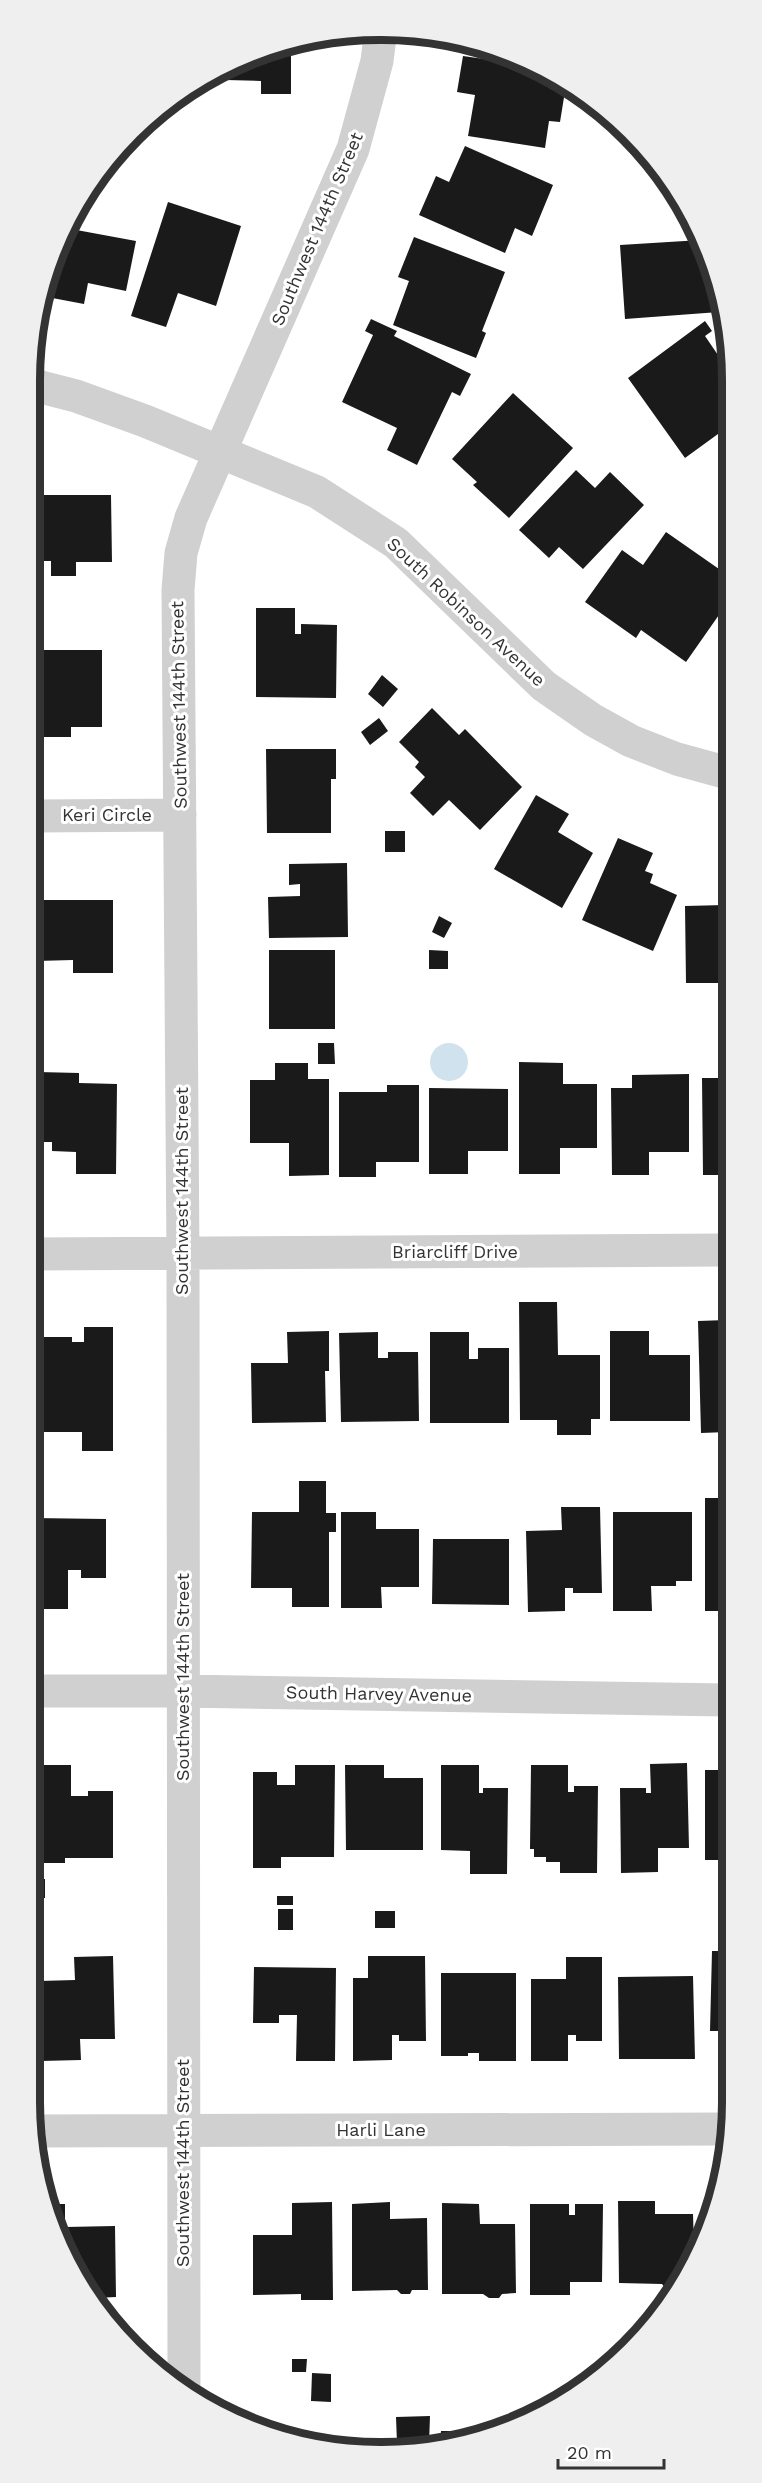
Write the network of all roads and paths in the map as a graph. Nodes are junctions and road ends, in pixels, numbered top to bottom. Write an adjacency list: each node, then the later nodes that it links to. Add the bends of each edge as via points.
1 (380, 40): 3 (street, Southwest 144th Street, via 353,149)
2 (40, 387): 3 (street, South Robinson Avenue, via 76,396)
3 (221, 452): 4 (street, South Robinson Avenue, via 317,492 396,543 544,686 593,720 631,741); 5 (street, Southwest 144th Street, via 191,518 181,553)
4 (722, 771)
5 (180, 814): 6 (street, Keri Circle); 9 (street, Southwest 144th Street)
6 (40, 816)
7 (722, 1250): 9 (street, Briarcliff Drive)
8 (40, 1254): 9 (street, Briarcliff Drive)
9 (183, 1254): 11 (street, Southwest 144th Street)
10 (40, 1691): 11 (street, South Harvey Avenue)
11 (183, 1691): 12 (street, South Harvey Avenue); 14 (street, Southwest 144th Street)
12 (722, 1700)
13 (721, 2129): 14 (street, Harli Lane)
14 (183, 2130): 15 (street, Harli Lane); 16 (street, Southwest 144th Street)
15 (42, 2131)
16 (184, 2379)

